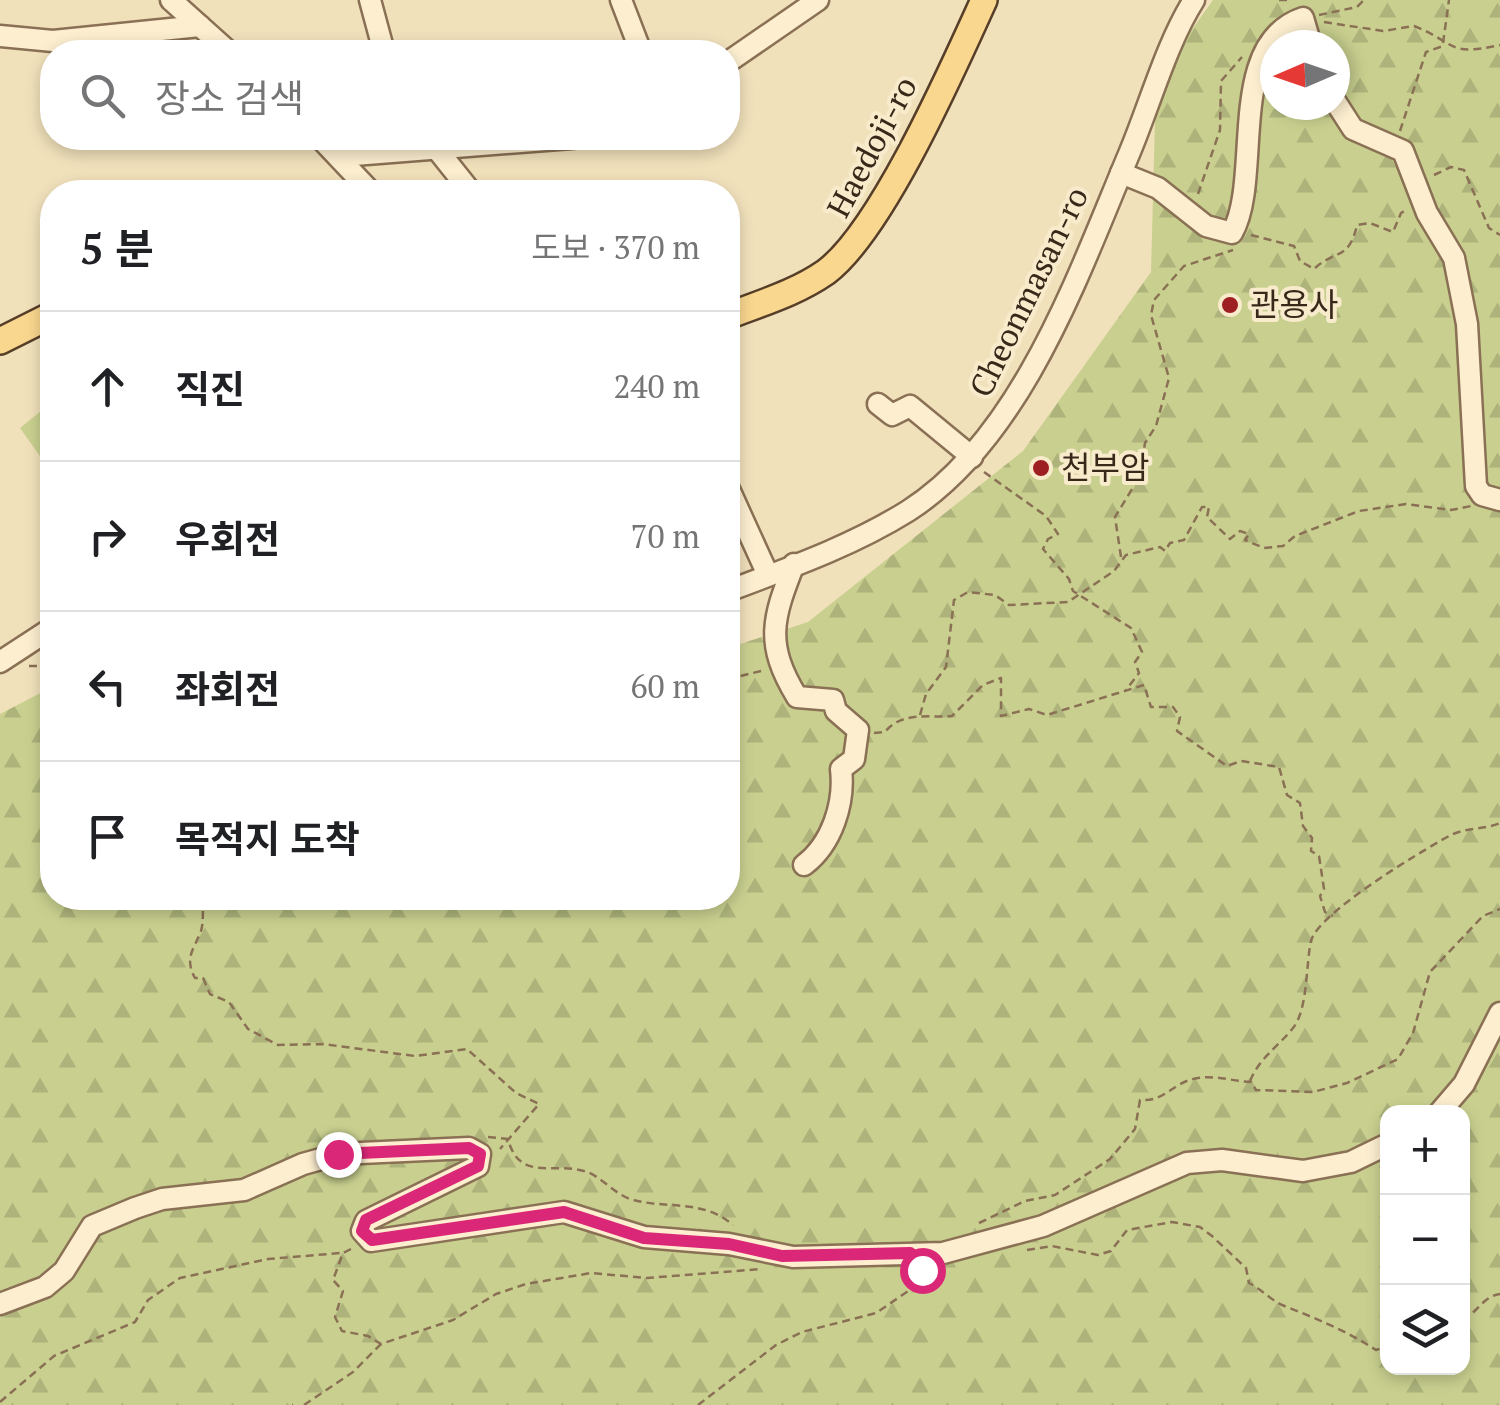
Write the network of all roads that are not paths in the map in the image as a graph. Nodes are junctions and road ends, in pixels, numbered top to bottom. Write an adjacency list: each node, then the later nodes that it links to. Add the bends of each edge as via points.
1 (171, 0): 7 (street)
2 (370, 0): 12 (street)
3 (621, 0): 13 (street)
4 (818, 0): 14 (street)
5 (984, 0): 24 (main road, Haedoji-ro, via 868,228 828,270)
6 (1194, 0): 21 (street, Cheonmasan-ro)
7 (200, 26): 10 (street, via 53,40); 11 (street)
8 (1283, 30): 9 (street, via 1303,18)
9 (1307, 30)
10 (0, 36)
11 (216, 40)
12 (381, 40)
13 (636, 40)
14 (740, 54)
15 (1260, 76): 21 (street, via 1249,115 1240,232 1227,235 1158,188)
16 (1348, 120): 29 (street, via 1408,160 1424,206 1454,258 1468,324 1474,480 1482,495)
17 (333, 150): 20 (street)
18 (387, 150): 20 (street)
19 (439, 150): 23 (street)
20 (340, 156): 22 (street)
21 (1121, 172): 28 (street, Cheonmasan-ro, via 1011,406)
22 (361, 180)
23 (462, 180)
24 (740, 311)
25 (40, 321): 26 (main road)
26 (0, 341)
27 (878, 404): 28 (street, via 892,415 910,406)
28 (969, 460): 31 (street, Cheonmasan-ro, via 910,510)
29 (1497, 499)
30 (740, 513): 32 (street)
31 (794, 564): 32 (street, Cheonmasan-ro); 36 (street, via 773,616 780,664 797,696 833,700 858,730 854,759 841,769 843,785 826,846)
32 (768, 574): 33 (street, Cheonmasan-ro)
33 (740, 587)
34 (40, 638): 35 (street)
35 (9, 663)
36 (804, 865)
37 (1500, 1013): 38 (street)
38 (1446, 1105)
39 (1380, 1148): 40 (street, via 1351,1162 1303,1171 1222,1160 1187,1163 1043,1226 942,1253 793,1257 644,1238 564,1212 372,1240 362,1231 366,1220 478,1166 480,1154 469,1148 338,1154 244,1190 162,1199 92,1226 64,1271 45,1287)
40 (0, 1304)

